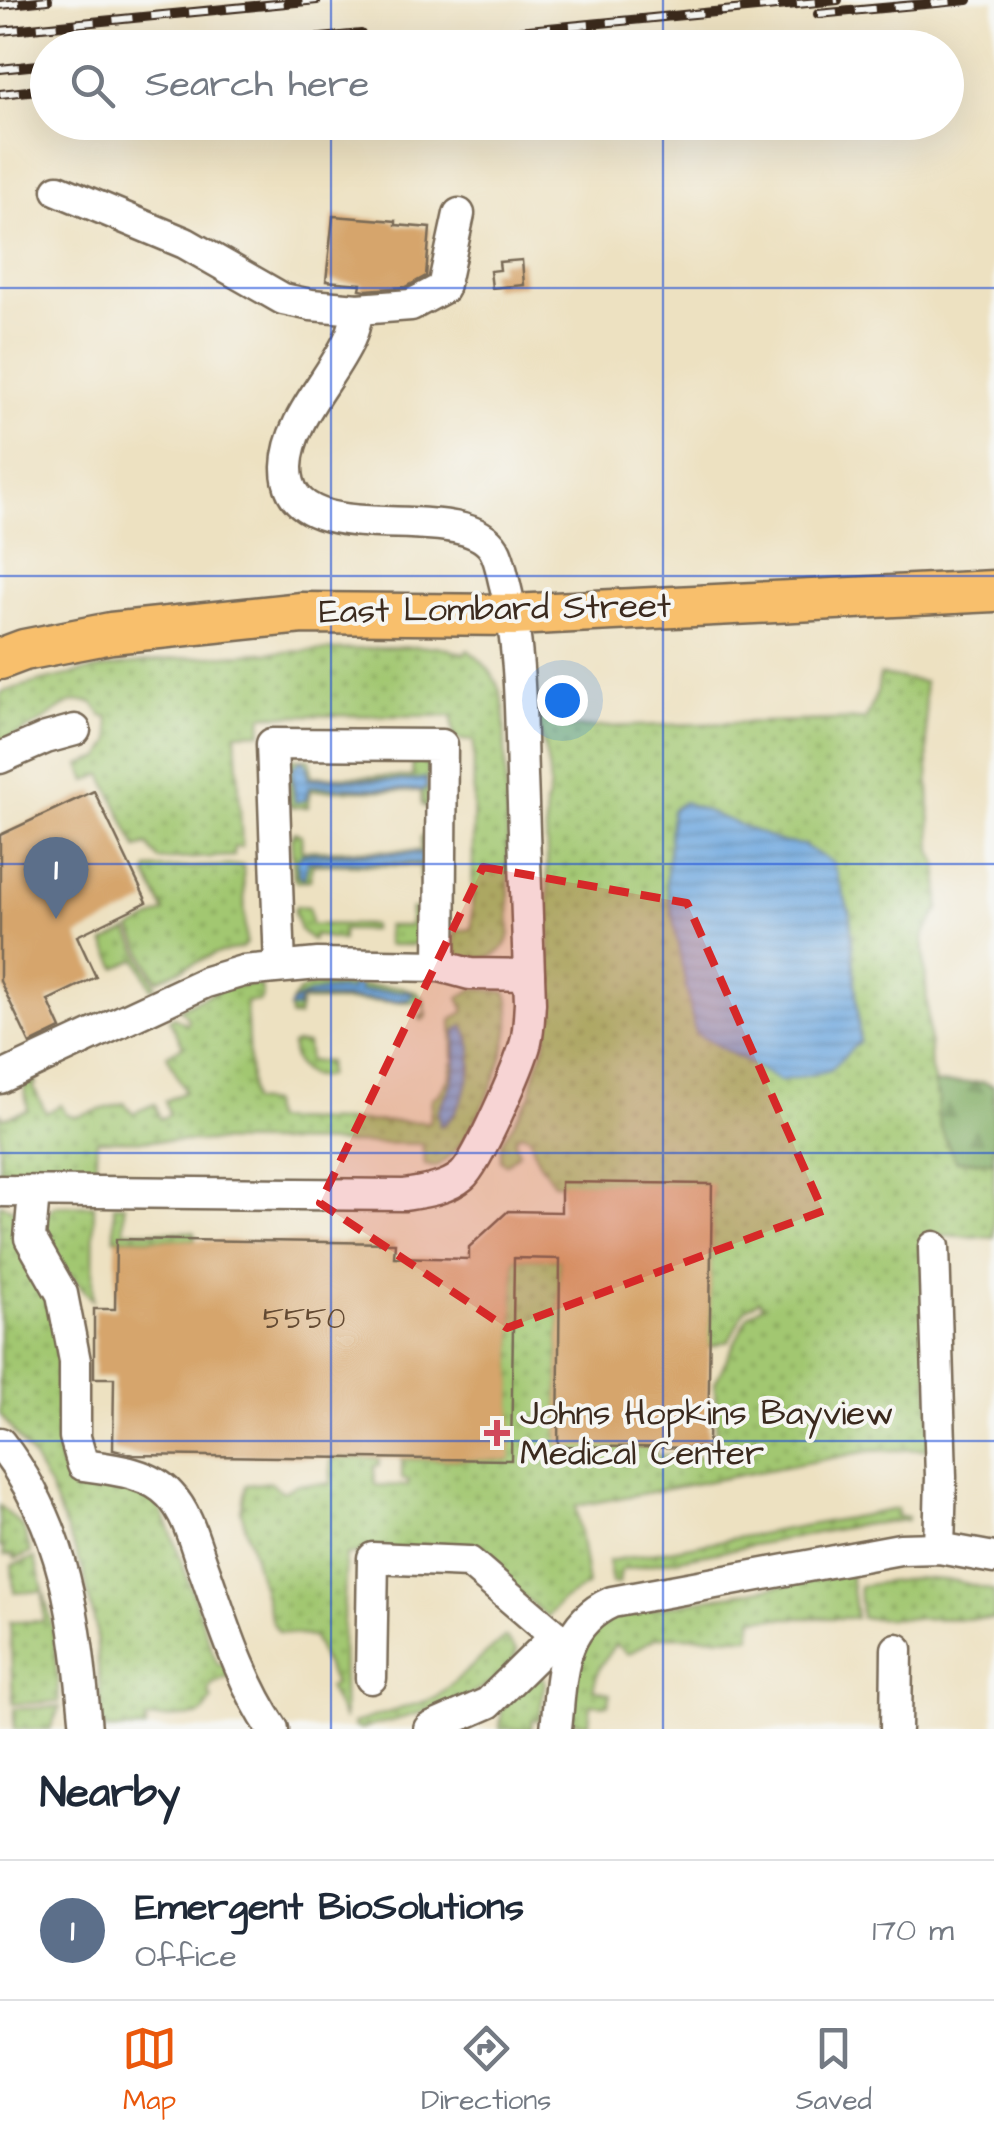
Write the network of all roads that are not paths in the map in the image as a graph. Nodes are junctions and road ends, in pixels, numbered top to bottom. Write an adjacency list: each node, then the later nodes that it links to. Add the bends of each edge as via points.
1 (58, 190): 3 (street, via 186,243 283,299)
2 (459, 214): 3 (street, via 444,288 410,305)
3 (358, 309): 5 (street, via 351,336 291,444 290,489 318,516 476,534 496,551)
4 (994, 590): 5 (main road, East Lombard Street)
5 (512, 615): 6 (main road, East Lombard Street, via 302,613 111,633); 11 (street)
6 (0, 660)
7 (75, 730): 8 (street)
8 (0, 758)
9 (440, 966): 10 (street); 10 (street, via 442,745 272,744); 11 (street)
10 (280, 967): 12 (street, via 206,982)
11 (529, 975): 14 (street, via 529,1022 520,1058 470,1166 448,1184 380,1198)
12 (0, 1078)
13 (0, 1192): 14 (street)
14 (34, 1192): 23 (street, via 30,1238 62,1294 75,1361 75,1437 82,1465 144,1478 168,1492)
15 (934, 1246): 17 (street)
16 (0, 1443): 22 (street, via 46,1521 66,1579)
17 (939, 1548): 18 (street); 19 (street, via 865,1554 620,1600 583,1620)
18 (994, 1558)
19 (562, 1642): 21 (street, via 469,1562 373,1558); 24 (street, via 488,1704); 25 (street)
20 (897, 1649): 26 (street)
21 (371, 1678)
22 (86, 1729)
23 (273, 1729)
24 (429, 1729)
25 (556, 1729)
26 (896, 1729)

